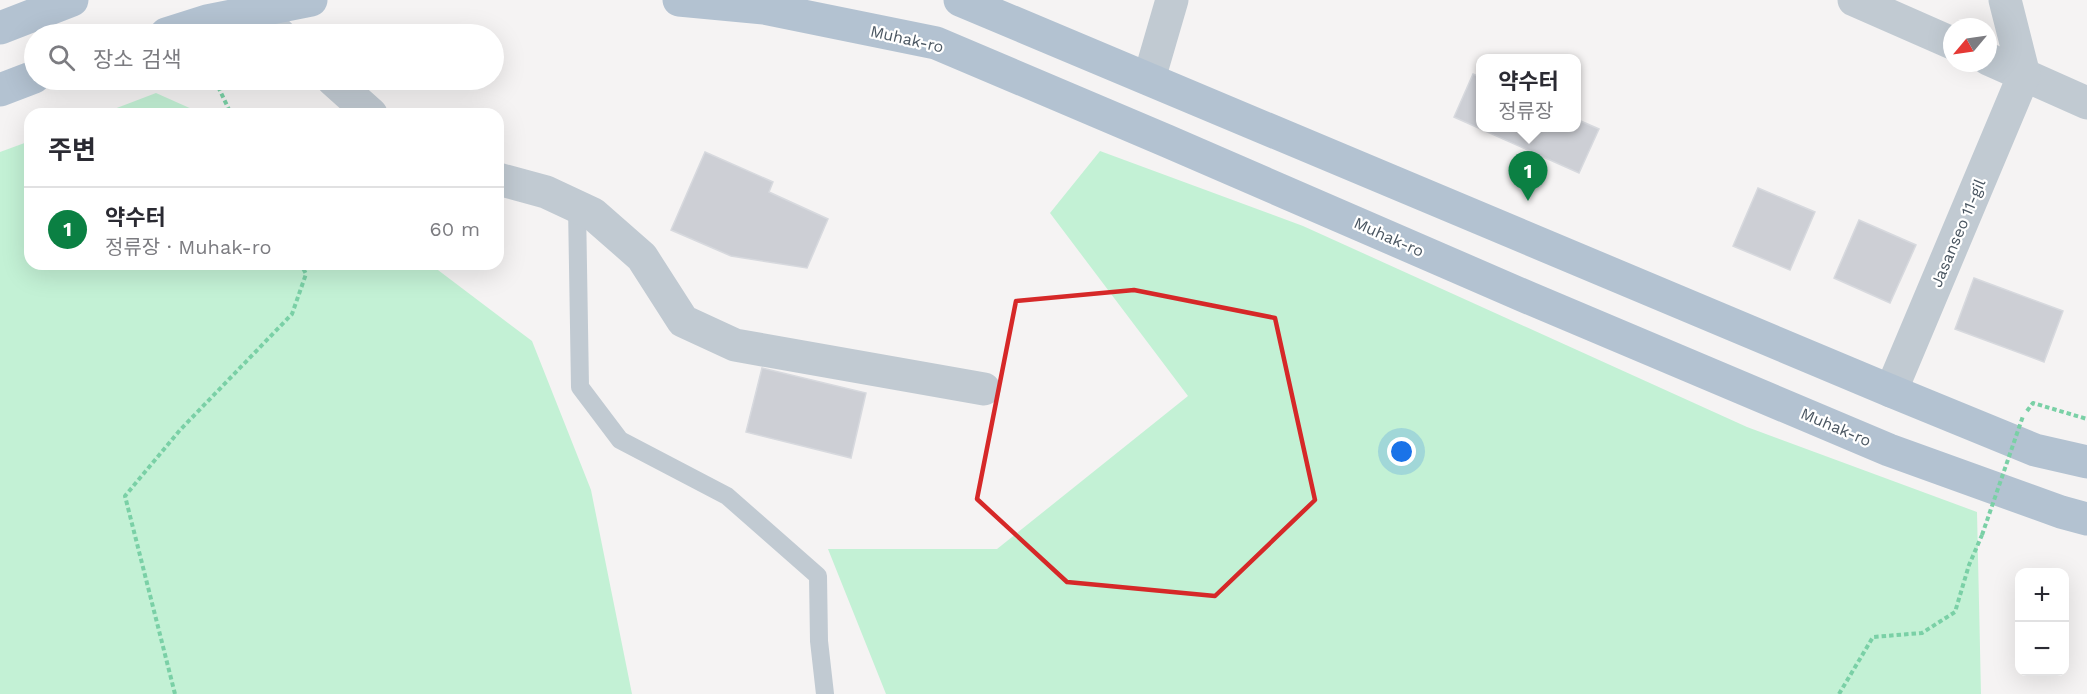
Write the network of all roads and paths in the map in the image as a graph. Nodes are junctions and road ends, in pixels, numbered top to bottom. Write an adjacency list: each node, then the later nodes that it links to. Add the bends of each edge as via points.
1 (311, 0): 8 (main road)
2 (679, 0): 32 (main road, Muhak-ro, via 764,8 936,43 1889,450)
3 (960, 0): 15 (main road)
4 (1172, 0): 15 (street)
5 (1854, 0): 12 (street)
6 (2005, 0): 14 (street)
7 (66, 1): 11 (main road)
8 (252, 12): 9 (main road); 10 (street)
9 (198, 24)
10 (267, 24)
11 (0, 28)
12 (1943, 39)
13 (1997, 63): 14 (street)
14 (2024, 75): 20 (street); 27 (street, Jasanseo 11-gil)
15 (1149, 79): 27 (main road)
16 (24, 80): 17 (main road)
17 (0, 90)
18 (220, 90): 21 (path)
19 (344, 90): 22 (street)
20 (2087, 103)
21 (228, 108)
22 (364, 108)
23 (504, 181): 24 (street, via 546,192)
24 (577, 206): 26 (street, via 593,214 642,257 683,321 735,345); 34 (lane, via 580,387 620,440 727,496 818,576)
25 (304, 270): 33 (path, via 292,314 180,430 125,496)
26 (984, 389)
27 (1891, 391): 31 (main road, via 2036,450)
28 (2033, 403): 30 (path)
29 (2023, 416): 35 (path, bridge, via 1955,612 1922,633 1873,637)
30 (2087, 419)
31 (2087, 462)
32 (2087, 519)
33 (175, 694)
34 (825, 694)
35 (1839, 694)

